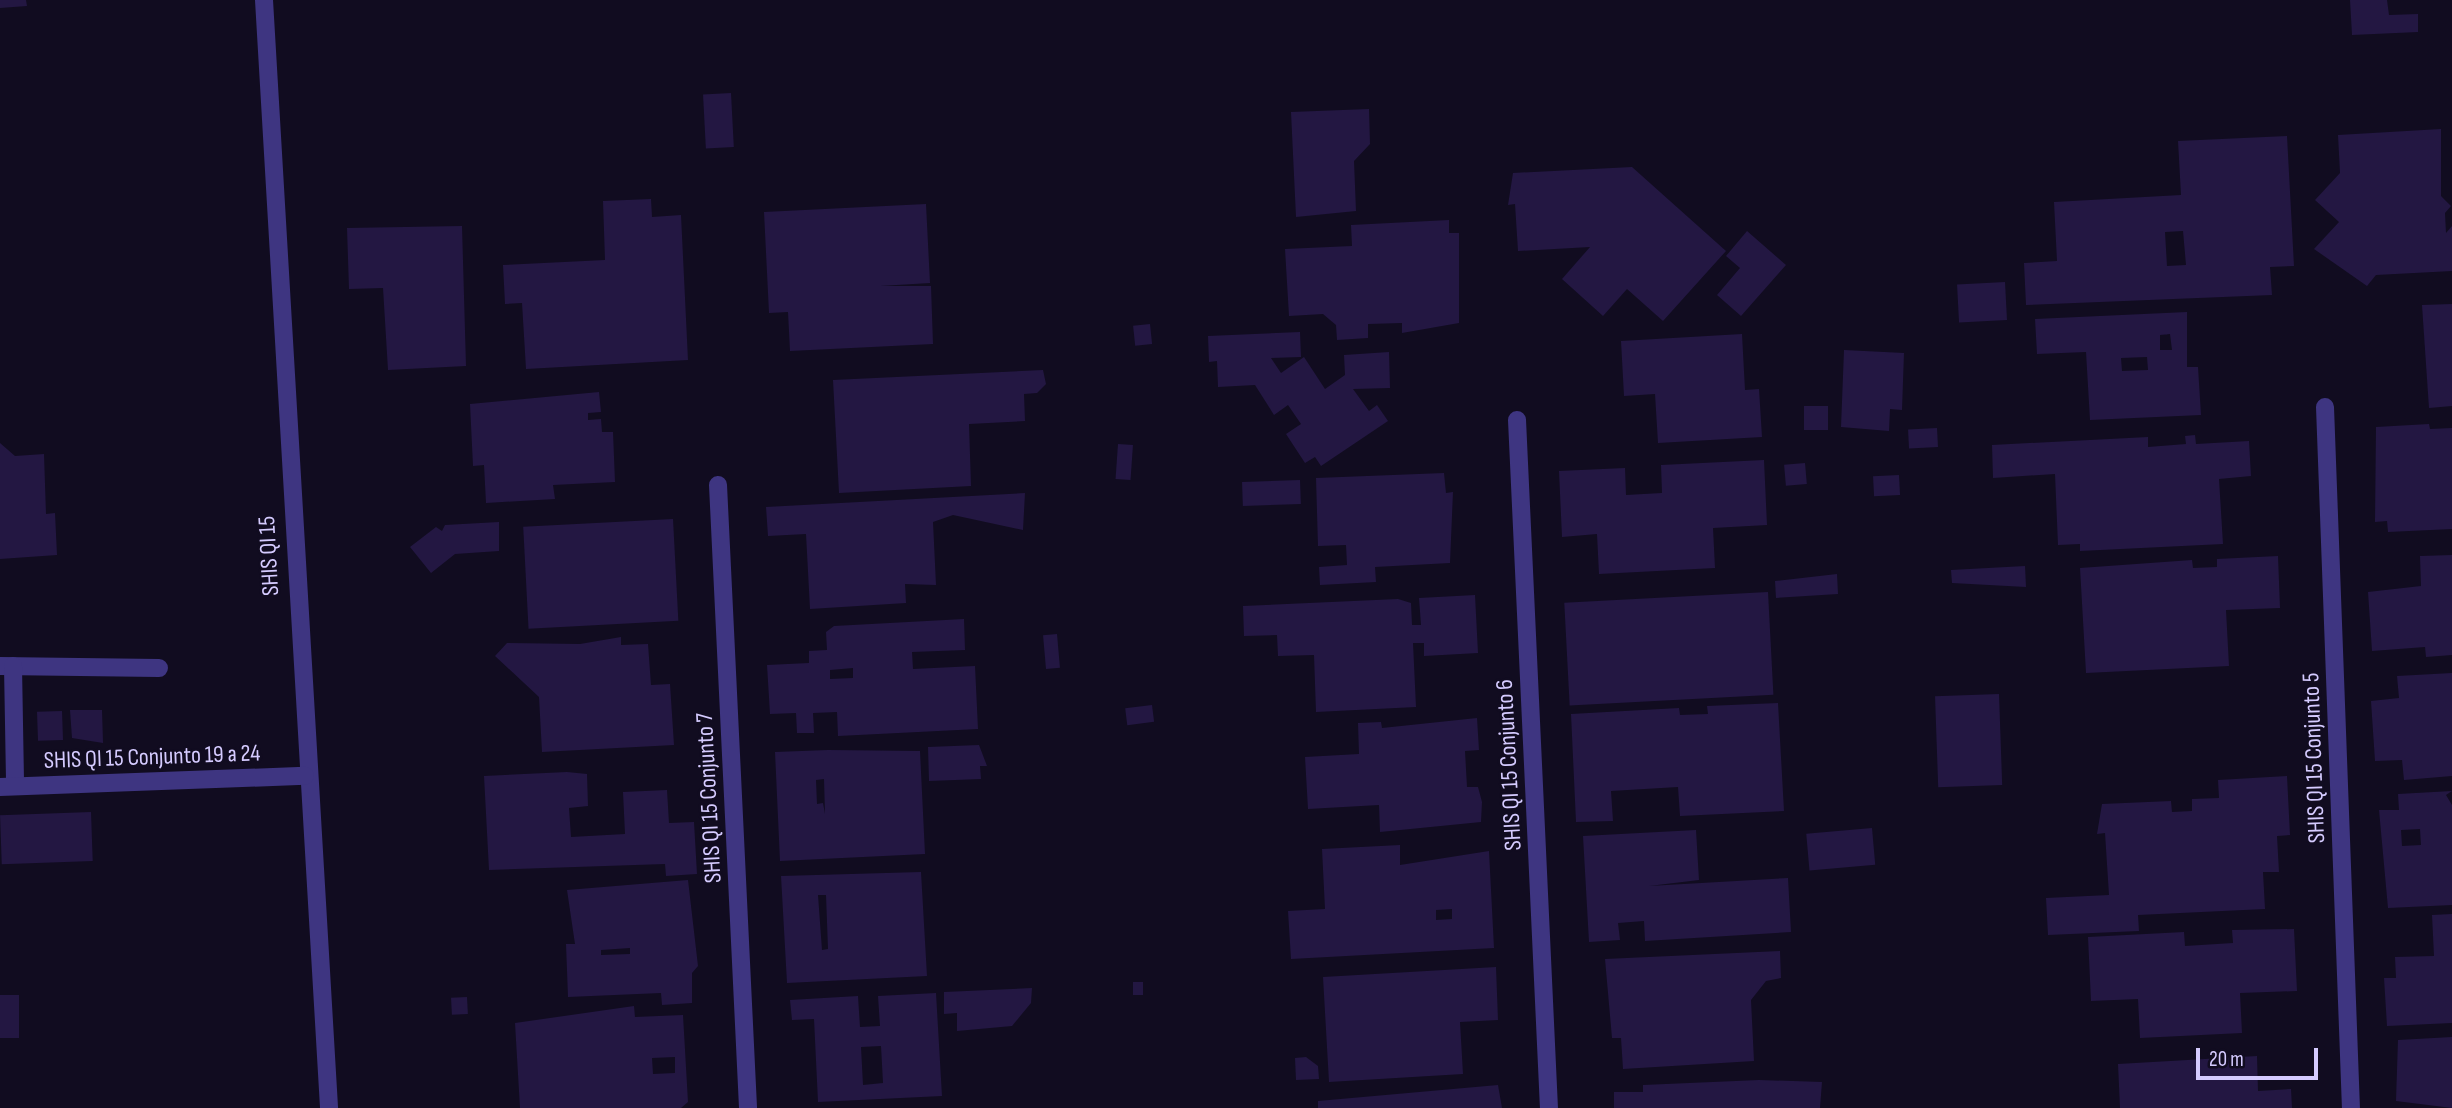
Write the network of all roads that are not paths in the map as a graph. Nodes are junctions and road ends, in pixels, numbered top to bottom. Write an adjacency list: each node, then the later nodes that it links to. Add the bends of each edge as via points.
1 (264, 0): 7 (street, SHIS QI 15)
2 (2325, 407): 12 (street, SHIS QI 15 Conjunto 5)
3 (1517, 419): 11 (street, SHIS QI 15 Conjunto 6)
4 (718, 485): 10 (street, SHIS QI 15 Conjunto 7)
5 (7, 666): 6 (street); 8 (street)
6 (159, 668)
7 (305, 776): 8 (street, SHIS QI 15 Conjunto 19 a 24); 9 (street, SHIS QI 15)
8 (7, 786)
9 (329, 1108)
10 (748, 1108)
11 (1549, 1108)
12 (2351, 1108)

